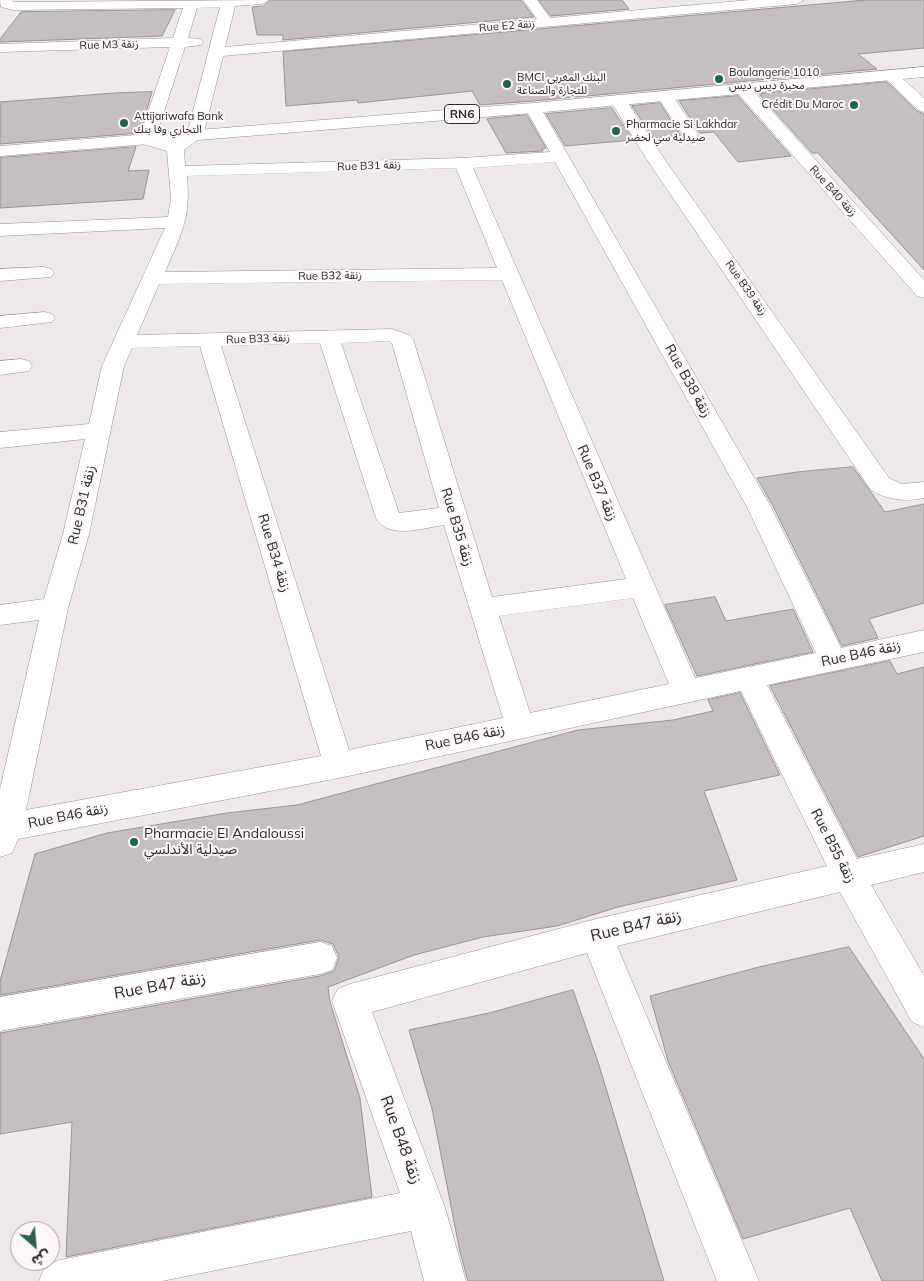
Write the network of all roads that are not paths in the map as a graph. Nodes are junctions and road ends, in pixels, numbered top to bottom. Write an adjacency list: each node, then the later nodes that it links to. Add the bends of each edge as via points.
1 (5, 0): 9 (street, via 6,4 14,6)
2 (262, 0): 8 (street)
3 (530, 0): 11 (street)
4 (634, 0): 10 (street)
5 (797, 0): 6 (street, Rue E2 زنقة)
6 (767, 1): 10 (street, Rue E2 زنقة)
7 (193, 2): 8 (street); 9 (street); 12 (street)
8 (228, 2): 13 (street)
9 (82, 3)
10 (646, 14): 11 (street, Rue E2 زنقة)
11 (547, 23): 13 (street, Rue E2 زنقة)
12 (180, 43): 13 (street, Rue M3 زنقة); 14 (street, Rue M3 زنقة); 23 (street, via 153,119)
13 (217, 47): 24 (street)
14 (0, 48)
15 (924, 72): 16 (street, RN6)
16 (890, 75): 17 (street, RN6); 20 (street)
17 (743, 89): 18 (street, RN6); 35 (street, Rue B40 زنقة)
18 (665, 96): 19 (street, RN6); 22 (street)
19 (618, 100): 21 (street, RN6); 44 (street, Rue B39 زنقة, via 880,484 896,493)
20 (924, 107)
21 (533, 108): 24 (street, RN6); 26 (street, Rue B38 زنقة)
22 (690, 134)
23 (149, 140): 24 (street); 24 (street, RN6); 25 (street, RN6)
24 (185, 142): 28 (street, Rue B31 زنقة)
25 (0, 151)
26 (560, 157): 27 (street, Rue B31 زنقة); 51 (street, Rue B38 زنقة, via 759,507)
27 (462, 164): 28 (street, Rue B31 زنقة); 32 (street, Rue B37 زنقة)
28 (178, 171): 29 (street, Rue B31 زنقة)
29 (178, 222): 30 (street); 34 (street, Rue B31 زنقة)
30 (0, 230)
31 (44, 274): 33 (street)
32 (508, 274): 34 (street, Rue B32 زنقة); 46 (street, Rue B37 زنقة)
33 (0, 275)
34 (152, 278): 41 (street, Rue B31 زنقة)
35 (924, 292)
36 (45, 318): 37 (street)
37 (0, 322)
38 (392, 335): 39 (street, Rue B33 زنقة); 45 (street, Rue B35 زنقة, via 405,343)
39 (328, 336): 40 (street, Rue B33 زنقة); 45 (street, via 388,518 401,522)
40 (209, 341): 41 (street, Rue B33 زنقة); 55 (street, Rue B34 زنقة)
41 (124, 342): 42 (street, Rue B31 زنقة, via 113,366)
42 (100, 430): 43 (street); 47 (street, Rue B31 زنقة)
43 (0, 440)
44 (924, 490)
45 (453, 515): 48 (street, Rue B35 زنقة)
46 (642, 587): 48 (street); 53 (street, Rue B37 زنقة)
47 (55, 608): 49 (street); 56 (street, Rue B31 زنقة)
48 (482, 608): 54 (street, Rue B35 زنقة)
49 (0, 615)
50 (924, 641): 51 (street, Rue B46 زنقة)
51 (833, 660): 52 (street, Rue B46 زنقة)
52 (749, 678): 53 (street, Rue B46 زنقة); 58 (street, Rue B55 زنقة)
53 (686, 692): 54 (street, Rue B46 زنقة)
54 (520, 726): 55 (street, Rue B46 زنقة)
55 (339, 765): 56 (street, Rue B46 زنقة)
56 (4, 821)
57 (924, 858): 58 (street, Rue B47 زنقة)
58 (849, 877): 59 (street, Rue B47 زنقة); 62 (street, Rue B55 زنقة)
59 (596, 935): 61 (street, Rue B47 زنقة); 67 (street)
60 (320, 958): 63 (street, Rue B47 زنقة)
61 (350, 1001): 64 (street, Rue B48 زنقة)
62 (924, 1010)
63 (0, 1014)
64 (425, 1208): 65 (street); 66 (street, Rue B48 زنقة)
65 (60, 1281)
66 (445, 1281)
67 (738, 1281)

